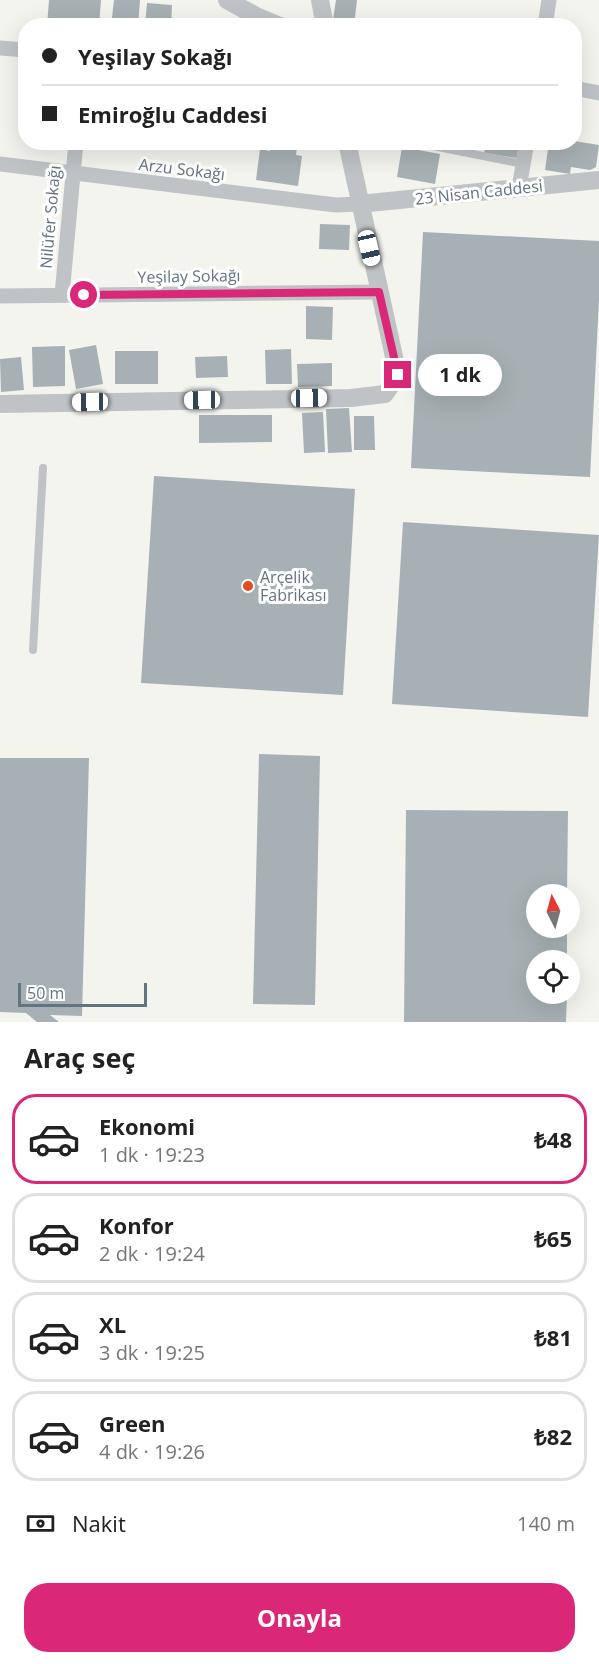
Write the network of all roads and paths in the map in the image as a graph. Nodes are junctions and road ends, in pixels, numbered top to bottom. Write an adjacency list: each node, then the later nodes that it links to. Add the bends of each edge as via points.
1 (227, 0): 4 (street)
2 (320, 0): 5 (street)
3 (549, 0): 6 (street)
4 (261, 18)
5 (323, 18)
6 (546, 18)
7 (0, 48): 8 (street)
8 (18, 49)
9 (582, 90): 10 (street)
10 (599, 93)
11 (75, 150): 17 (street, Nilüfer Sokağı)
12 (349, 150): 20 (street)
13 (453, 150): 16 (lane)
14 (526, 150): 16 (street)
15 (0, 164): 17 (street, Arzu Sokağı)
16 (523, 164): 19 (street)
17 (72, 174): 20 (street, Arzu Sokağı, via 336,205); 22 (street, Nilüfer Sokağı)
18 (599, 180): 19 (street, 23 Nisan Caddesi)
19 (519, 188): 20 (street, 23 Nisan Caddesi)
20 (359, 204): 21 (street)
21 (379, 292): 22 (street, Yeşilay Sokağı); 24 (street, via 398,375 385,393 351,398)
22 (62, 295): 23 (street, Yeşilay Sokağı)
23 (0, 296)
24 (0, 404)
25 (43, 468): 26 (lane)
26 (33, 650)

